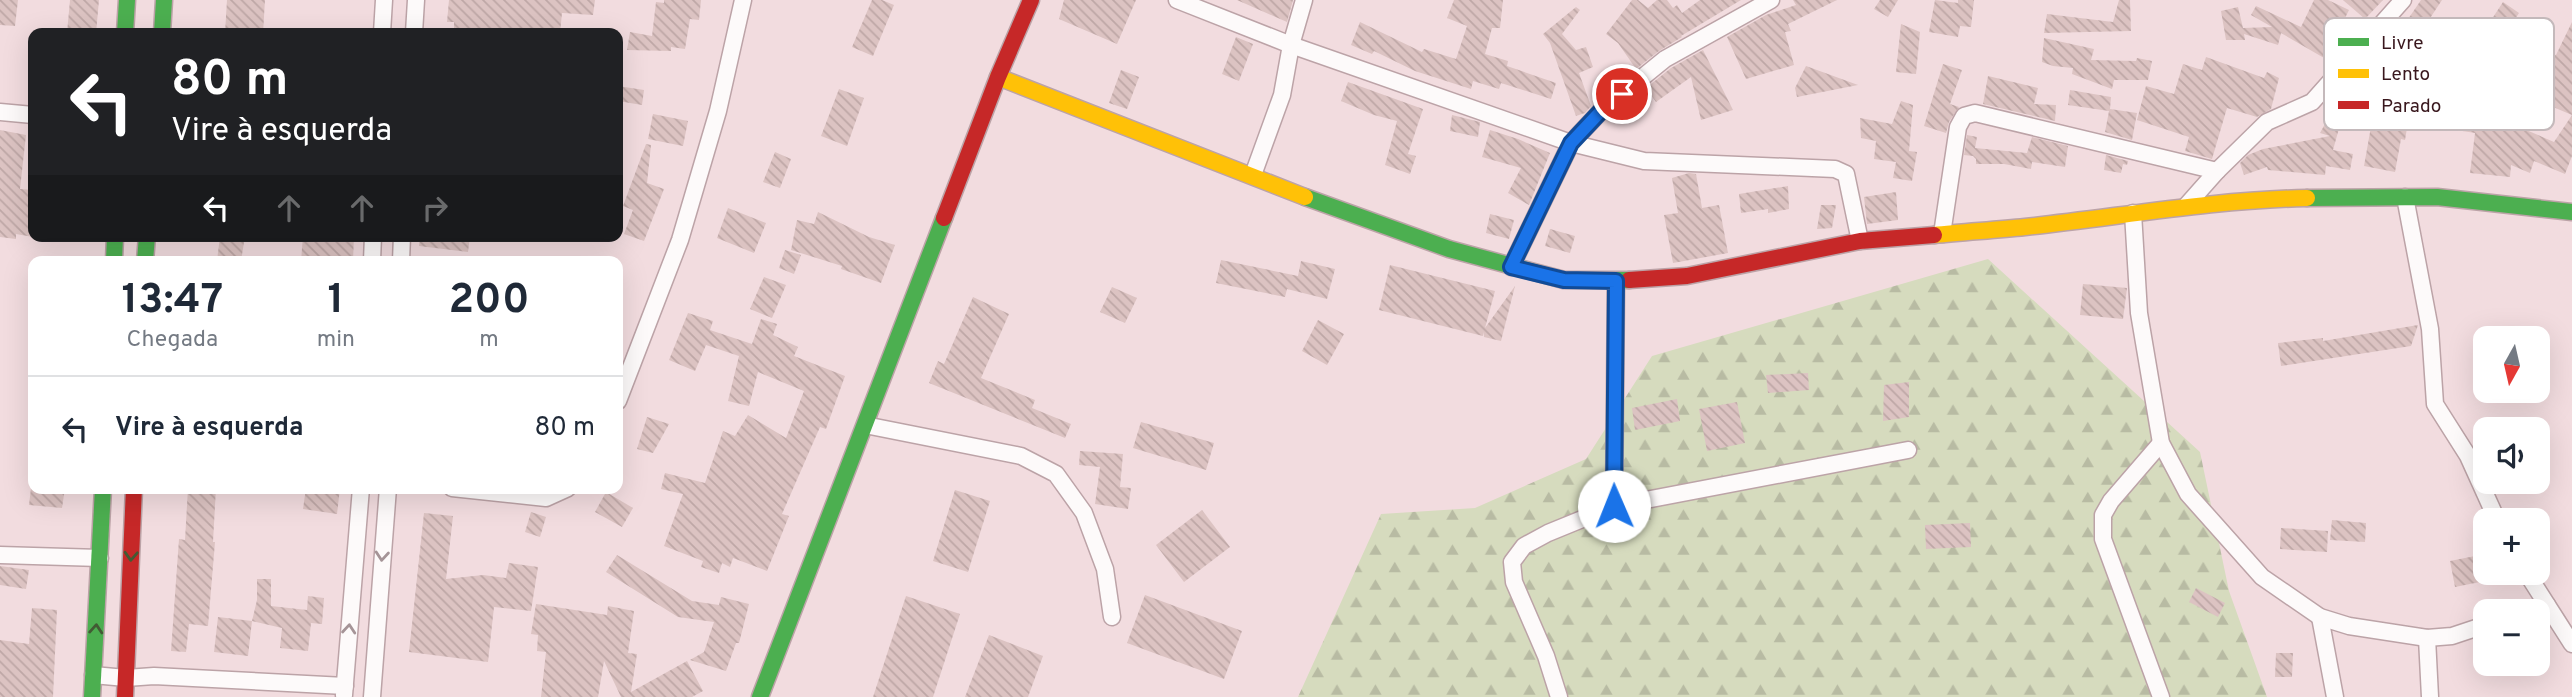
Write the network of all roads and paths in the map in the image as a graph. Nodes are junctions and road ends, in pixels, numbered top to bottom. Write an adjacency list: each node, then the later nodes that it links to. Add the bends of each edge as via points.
1 (127, 0): 12 (street)
2 (164, 0): 13 (street)
3 (384, 0): 14 (street)
4 (416, 0): 15 (street)
5 (743, 0): 32 (street, via 718,111 680,240)
6 (1177, 0): 16 (street)
7 (1304, 0): 16 (street)
8 (1771, 0): 21 (street, via 1665,59 1601,111)
9 (1025, 2): 17 (street)
10 (2400, 2): 11 (street)
11 (2386, 18)
12 (125, 28)
13 (162, 28)
14 (382, 28)
15 (414, 28)
16 (1291, 45): 21 (street); 23 (street, via 1282,95)
17 (998, 77): 23 (street); 33 (street)
18 (2324, 88): 22 (street, via 2312,102 2267,122)
19 (0, 112): 20 (street)
20 (28, 115)
21 (1571, 143): 29 (street, via 1644,161 1835,169 1846,174); 30 (street)
22 (2217, 171): 25 (street); 28 (street, via 1975,113 1964,116 1958,127)
23 (1253, 175): 30 (street, via 1356,217)
24 (2404, 197): 25 (street, via 2262,199); 26 (street); 43 (street, via 2430,329 2435,404 2468,456)
25 (2186, 206): 27 (street)
26 (2572, 212)
27 (2133, 213): 28 (street); 34 (street, via 2139,313)
28 (1942, 234): 29 (street)
29 (1860, 241): 31 (street, via 1687,276)
30 (1511, 267): 31 (street, via 1564,280)
31 (1616, 281): 42 (street)
32 (623, 388)
33 (865, 425): 49 (street, via 1021,456 1056,474 1084,513 1105,569); 60 (street)
34 (2161, 443): 50 (street, via 2188,495 2262,577); 62 (street, via 2103,515 2104,539)
35 (1908, 450): 42 (street)
36 (103, 494): 45 (street)
37 (134, 494): 55 (street, one-way to 55)
38 (361, 494): 46 (street)
39 (388, 494): 47 (street, one-way to 47)
40 (508, 494): 41 (street, via 546,498)
41 (555, 494)
42 (1614, 506): 61 (street, via 1536,539 1512,562 1514,582)
43 (2492, 508)
44 (0, 555): 45 (street)
45 (100, 558): 54 (street, one-way to 45)
46 (353, 585): 47 (street); 56 (street, one-way to 46)
47 (380, 585): 59 (street)
48 (2550, 610): 53 (street)
49 (1112, 617)
50 (2320, 617): 52 (street); 63 (street)
51 (2473, 629): 52 (street)
52 (2427, 638): 64 (street)
53 (2572, 644)
54 (93, 675): 55 (street); 57 (street)
55 (126, 678): 56 (street, via 154,676); 58 (street)
56 (344, 692)
57 (92, 697)
58 (125, 697)
59 (372, 697)
60 (760, 697)
61 (1559, 697)
62 (2161, 697)
63 (2336, 697)
64 (2430, 697)

